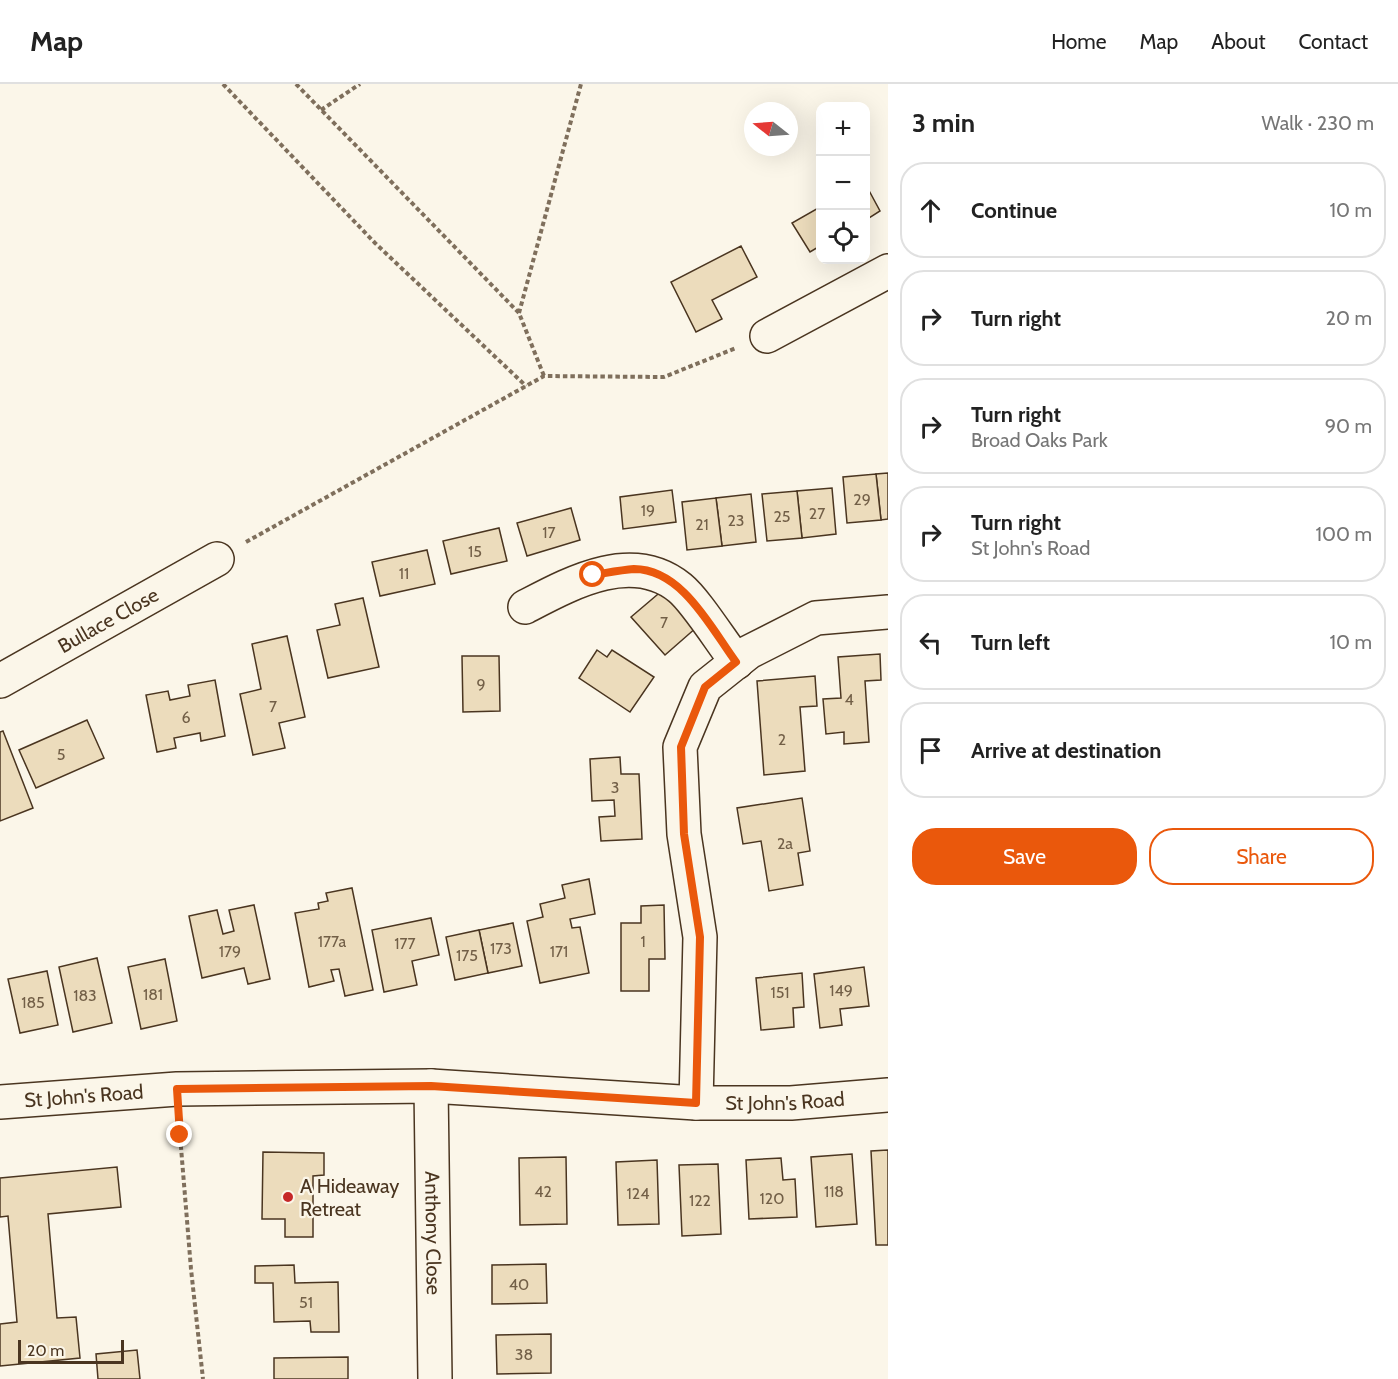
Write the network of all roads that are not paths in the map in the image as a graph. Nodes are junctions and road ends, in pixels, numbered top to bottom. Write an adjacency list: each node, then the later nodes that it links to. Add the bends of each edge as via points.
1 (888, 271): 2 (street)
2 (767, 336)
3 (218, 559): 7 (street, Bullace Close)
4 (525, 607): 6 (street, via 593,575 636,569 660,575 682,589)
5 (888, 612): 6 (street, via 816,618)
6 (736, 662): 11 (street, via 705,687 681,747 684,834 700,937)
7 (0, 681)
8 (431, 1086): 10 (street, St John's Road, via 177,1089); 11 (street, St John's Road); 12 (street, Anthony Close)
9 (888, 1095): 11 (street, St John's Road)
10 (0, 1102)
11 (696, 1103)
12 (435, 1379)

